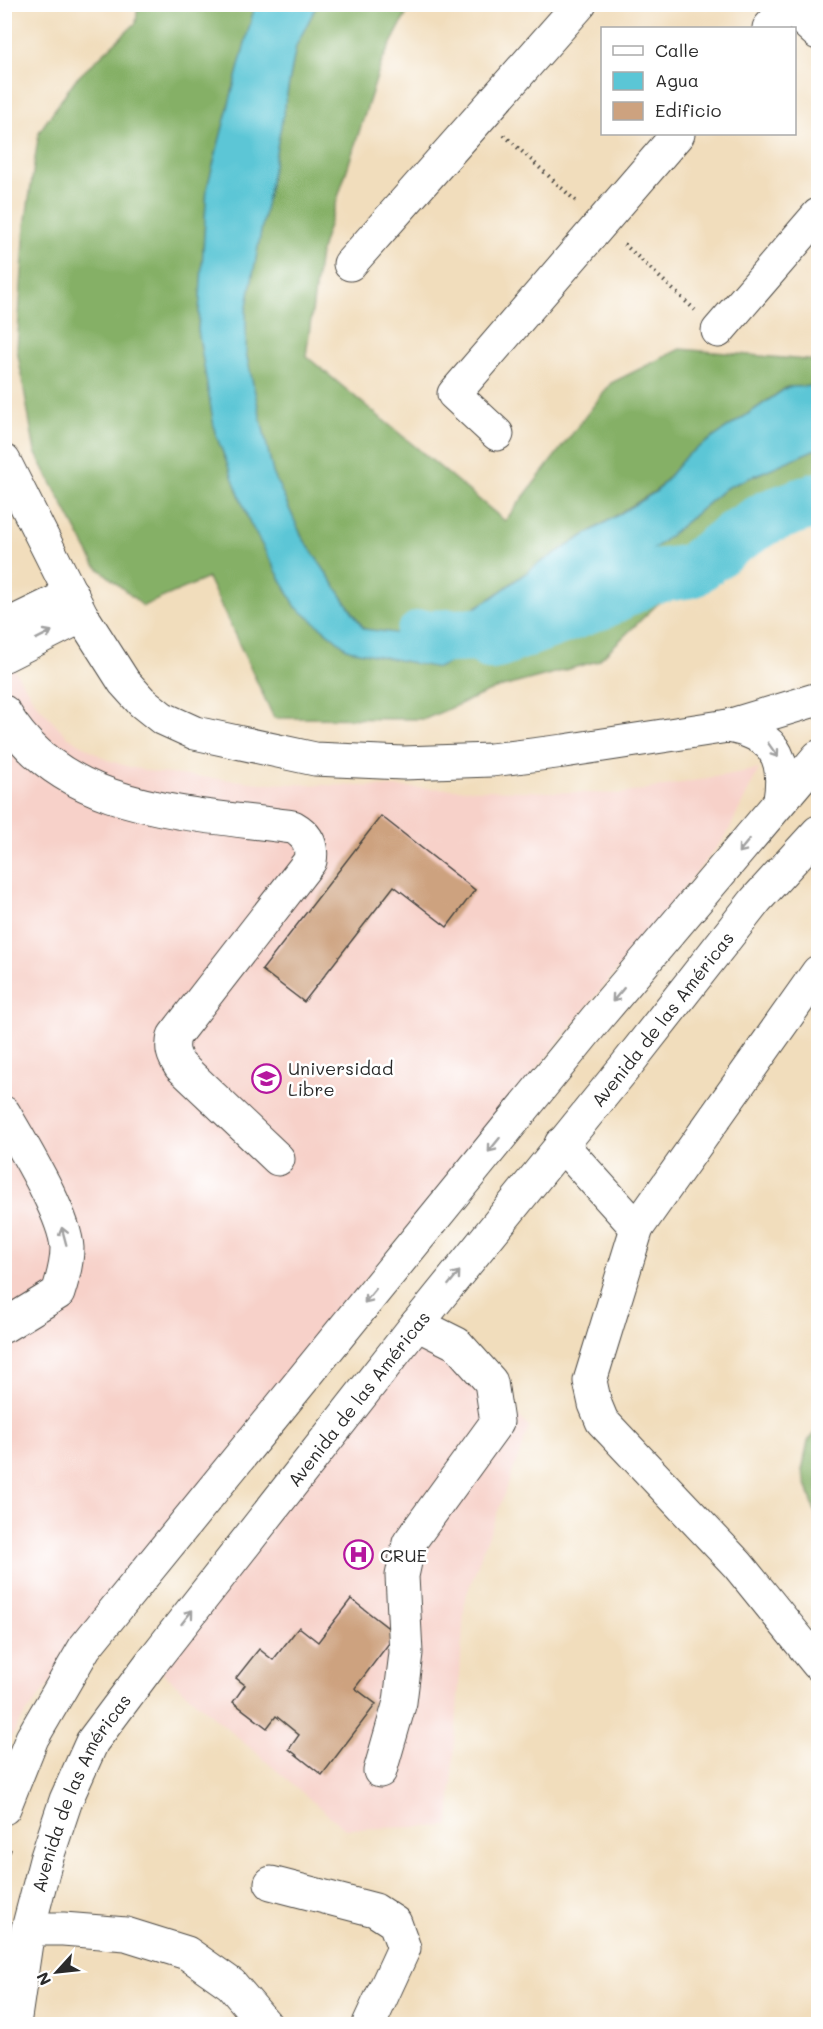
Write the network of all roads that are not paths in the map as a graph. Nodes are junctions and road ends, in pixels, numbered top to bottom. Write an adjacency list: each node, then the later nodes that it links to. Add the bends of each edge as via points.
1 (580, 4): 6 (main road)
2 (783, 11): 3 (main road)
3 (819, 33)
4 (677, 135): 8 (main road, via 454,394)
5 (815, 227): 7 (main road)
6 (350, 264)
7 (718, 331)
8 (496, 434)
9 (4, 461): 10 (main road)
10 (77, 605): 11 (main road); 12 (main road, one-way to 10); 15 (main road, via 124,682 162,718 195,733 315,759 403,763 491,760)
11 (4, 627)
12 (5, 655)
13 (819, 699): 15 (main road)
14 (4, 712): 24 (main road, via 34,751 99,792 161,809 293,827 310,842 309,861 174,1036 172,1047 180,1066)
15 (728, 726): 17 (main road, one-way to 17, via 749,729 767,741 779,759 784,779)
16 (819, 757): 17 (main road)
17 (780, 800): 30 (main road, one-way to 30, via 596,1019 85,1647 32,1738)
18 (819, 832): 20 (main road, Avenida de las Américas)
19 (819, 852): 20 (main road)
20 (756, 900): 23 (main road, Avenida de las Américas)
21 (819, 972): 25 (main road)
22 (4, 1113): 27 (main road, one-way to 22, via 58,1293 66,1270 67,1246 59,1216)
23 (561, 1144): 25 (main road); 26 (main road, Avenida de las Américas, one-way to 23)
24 (278, 1159)
25 (637, 1228): 28 (main road, via 590,1381 602,1421 738,1565)
26 (417, 1324): 29 (main road, via 457,1344 491,1382 497,1422 409,1543 402,1576 406,1653 400,1702); 32 (main road, Avenida de las Américas, one-way to 26, via 66,1800 92,1742)
27 (4, 1326)
28 (819, 1664)
29 (380, 1771)
30 (4, 1809)
31 (271, 1883): 35 (main road, via 375,1910 395,1923 404,1948)
32 (28, 1929): 33 (main road, Avenida de las Américas); 34 (main road, via 126,1934 187,1953 231,1984)
33 (14, 2025)
34 (265, 2025)
35 (369, 2025)

